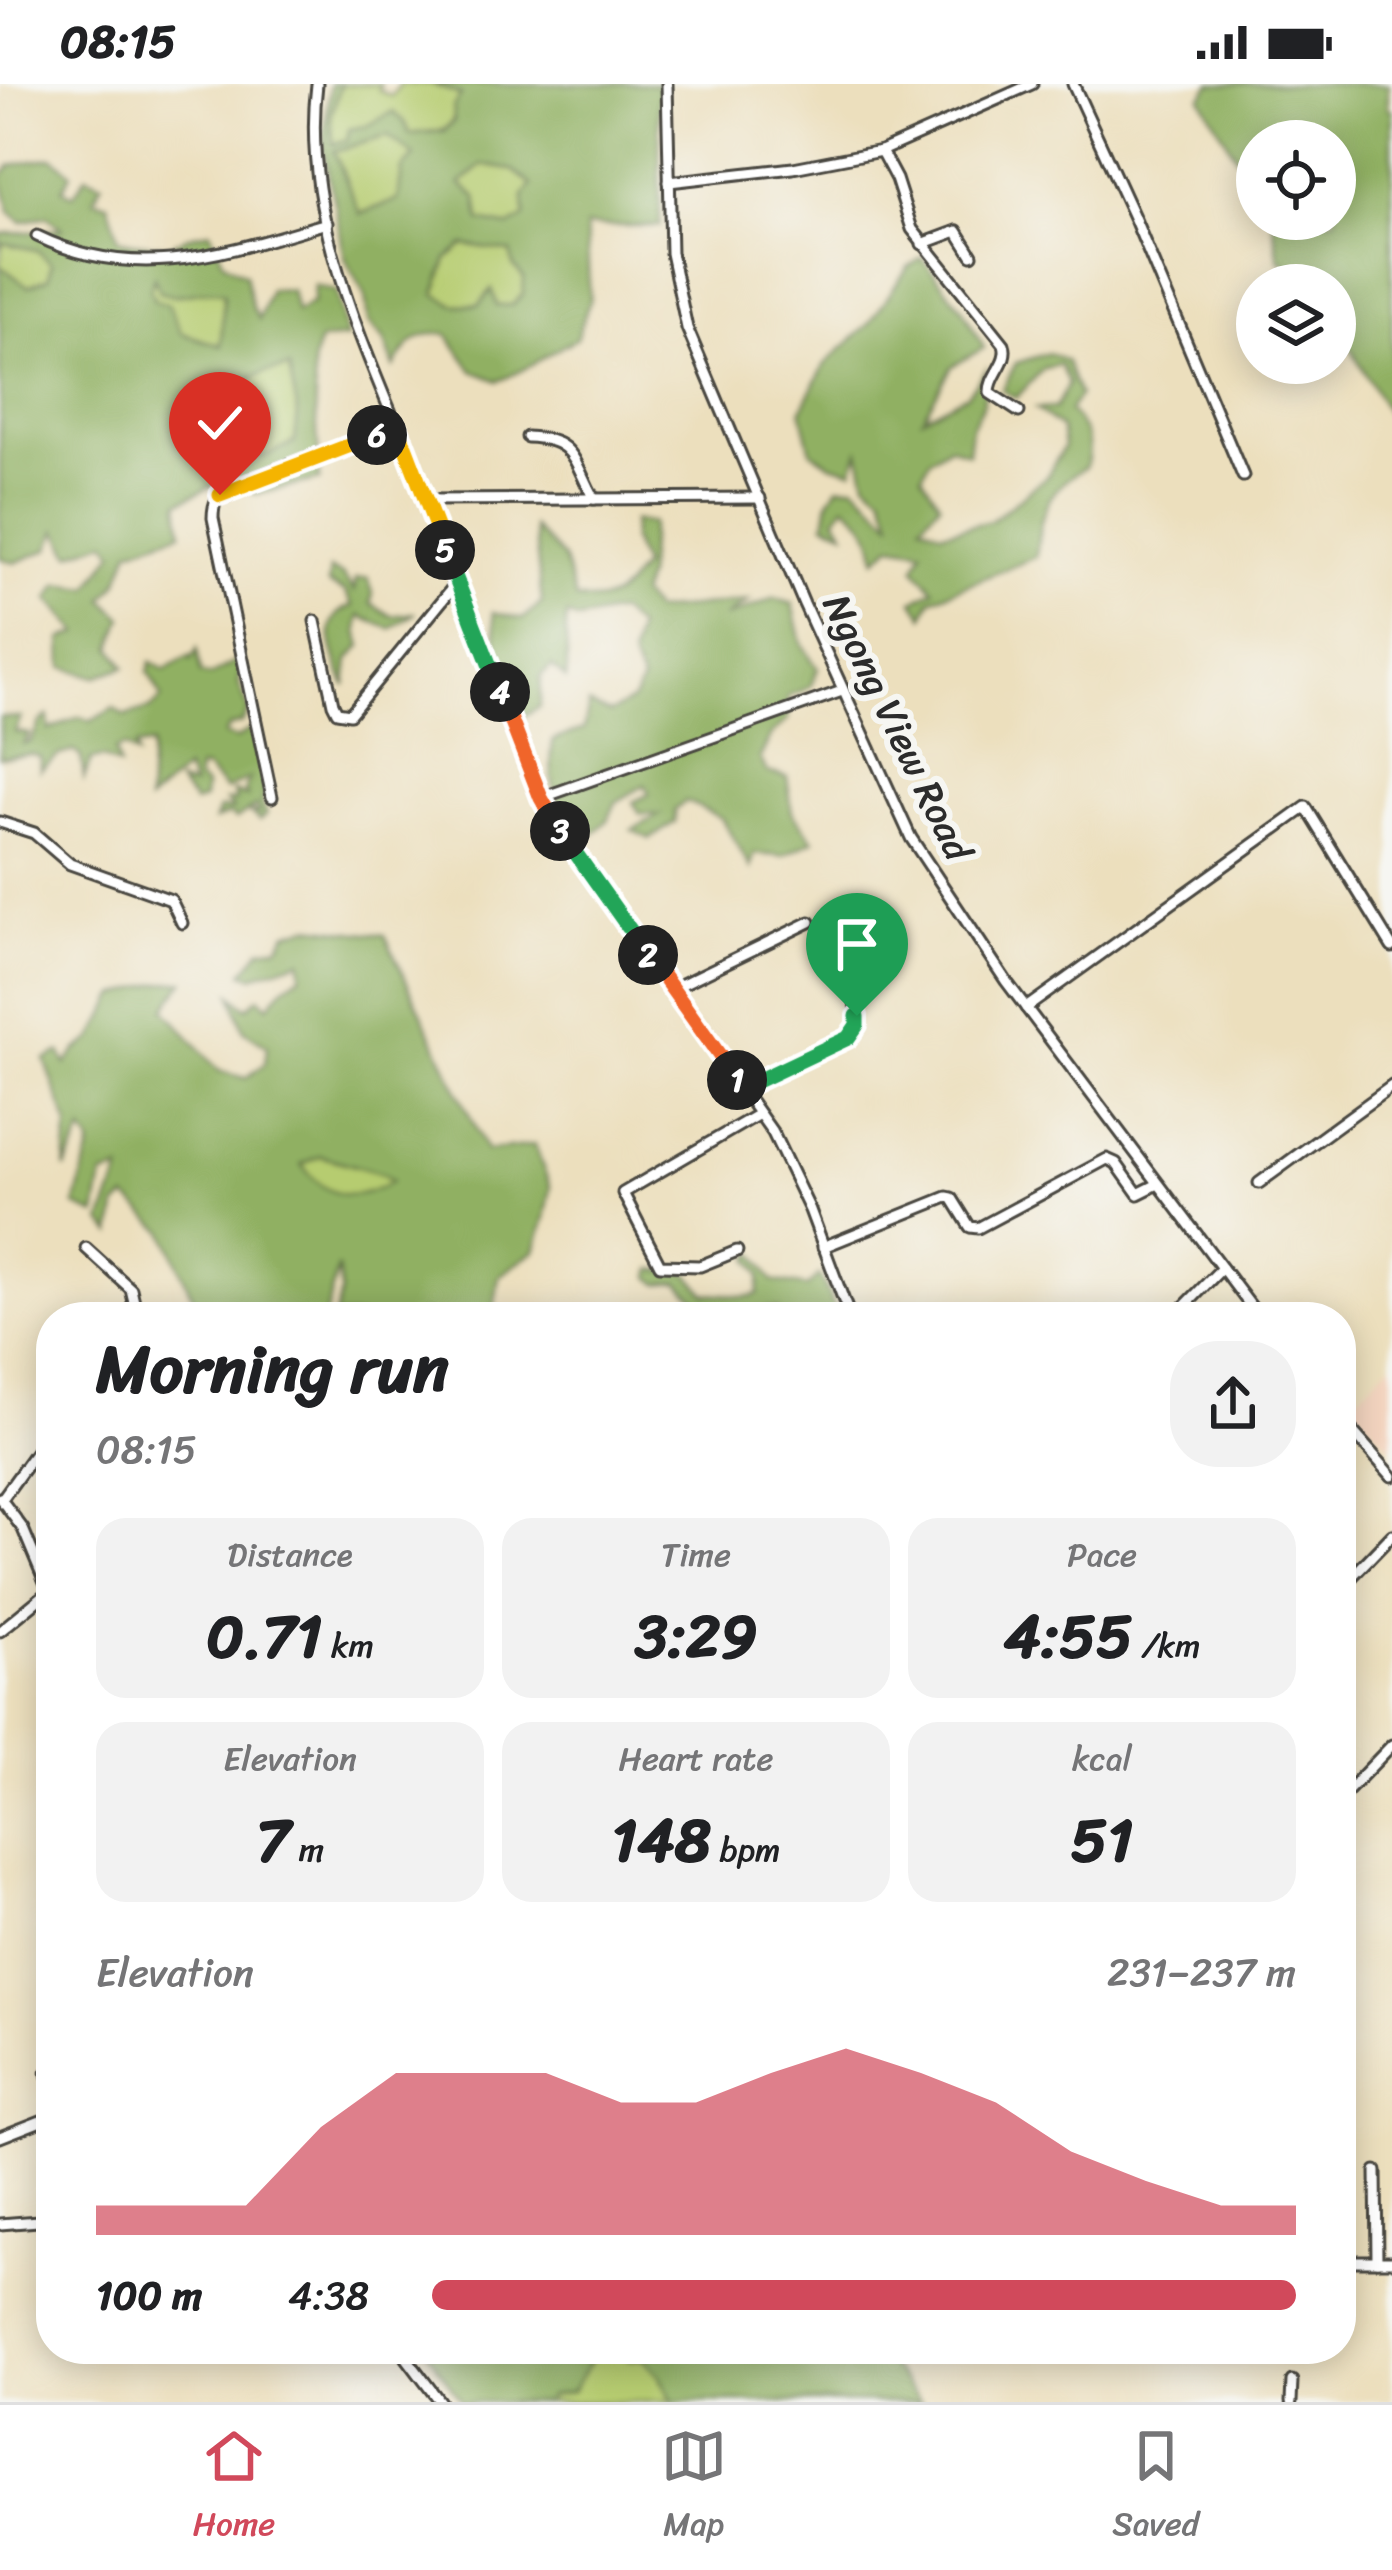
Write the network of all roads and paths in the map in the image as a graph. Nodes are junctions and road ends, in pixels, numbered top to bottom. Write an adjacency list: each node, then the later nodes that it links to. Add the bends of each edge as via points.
1 (316, 84): 7 (street, via 314,145)
2 (667, 84): 6 (street, Ngong View Road)
3 (1032, 84): 5 (street)
4 (1072, 84): 14 (street)
5 (881, 152): 6 (street); 9 (street)
6 (669, 182): 15 (street, Ngong View Road, via 673,268 687,328)
7 (327, 223): 8 (street, via 220,254 154,261 74,254); 12 (street, via 348,303)
8 (37, 236)
9 (922, 244): 10 (street, via 957,231); 11 (street, via 1004,344 990,394)
10 (972, 255)
11 (1019, 412)
12 (398, 428): 17 (street); 21 (street, via 253,480 215,503)
13 (527, 437): 16 (street, via 564,444)
14 (1243, 476)
15 (760, 498): 16 (street); 20 (street, Ngong View Road)
16 (594, 499): 17 (street)
17 (425, 500): 18 (street)
18 (458, 580): 19 (street, via 350,714 333,704); 22 (street)
19 (315, 622)
20 (842, 691): 22 (street); 29 (street, Ngong View Road, via 923,859)
21 (272, 797)
22 (541, 798): 27 (street)
23 (0, 822): 25 (street, via 34,833 70,864 171,900)
24 (810, 922): 27 (street)
25 (182, 923)
26 (1392, 947): 29 (street, via 1306,806)
27 (672, 989): 31 (street)
28 (855, 999): 31 (street, via 853,1034)
29 (1026, 1008): 34 (street, Ngong View Road)
30 (1392, 1086): 33 (street)
31 (742, 1088): 32 (street)
32 (759, 1114): 35 (street, via 787,1157); 37 (street, via 622,1192 660,1265 700,1266)
33 (1258, 1183)
34 (1157, 1184): 35 (street, via 1138,1194 1107,1159 978,1228 947,1197); 38 (street, Ngong View Road)
35 (823, 1247): 40 (street)
36 (86, 1248): 39 (street, via 131,1289)
37 (737, 1251)
38 (1222, 1268): 41 (street); 42 (street, Ngong View Road)
39 (134, 1302)
40 (844, 1302)
41 (1189, 1302)
42 (1248, 1302)
43 (1356, 1435): 45 (street)
44 (36, 1451): 46 (street)
45 (1392, 1476)
46 (1, 1499): 48 (street)
47 (1392, 1535): 49 (street)
48 (36, 1549)
49 (1356, 1572)
50 (36, 1604): 51 (street)
51 (0, 1631)
52 (1392, 1745): 53 (street)
53 (1356, 1782)
54 (36, 2123): 55 (street)
55 (0, 2137)
56 (1376, 2170): 60 (street)
57 (36, 2221): 58 (street)
58 (0, 2224)
59 (1356, 2261): 60 (street)
60 (1377, 2261): 61 (street)
61 (1392, 2261)
62 (411, 2364): 64 (street)
63 (1292, 2381): 65 (street)
64 (440, 2402)
65 (1291, 2402)

